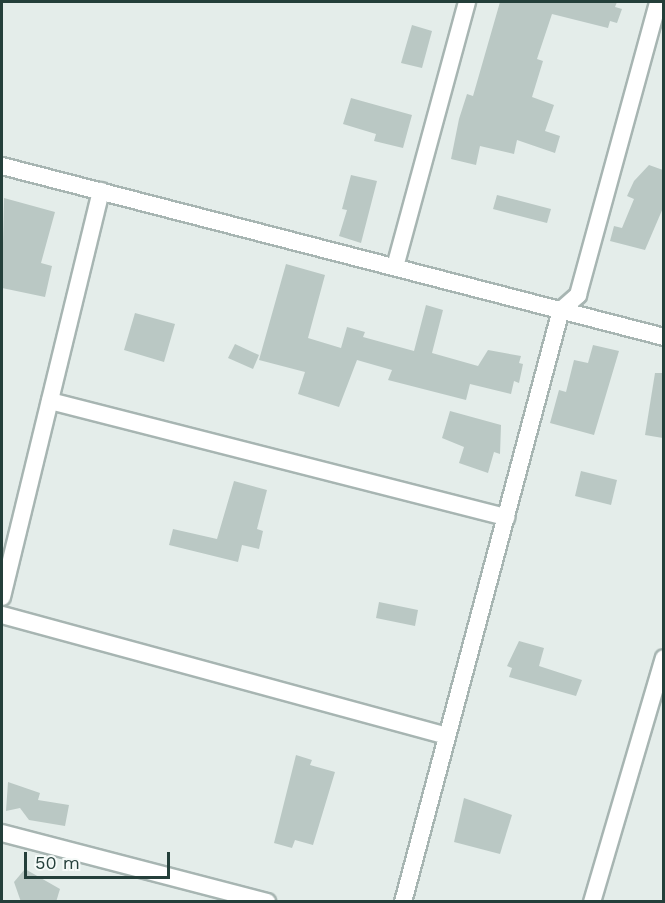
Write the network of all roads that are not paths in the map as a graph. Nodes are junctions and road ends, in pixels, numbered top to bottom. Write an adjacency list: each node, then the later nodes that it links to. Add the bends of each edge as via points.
1 (467, 2): 5 (street)
2 (658, 2): 6 (street, via 578,295)
3 (2, 166): 4 (street)
4 (101, 191): 5 (street); 8 (street)
5 (395, 267): 6 (street)
6 (561, 310): 7 (street); 9 (street)
7 (663, 337)
8 (50, 401): 9 (street); 10 (street)
9 (506, 517): 13 (street)
10 (2, 597)
11 (2, 615): 13 (street)
12 (663, 658): 17 (street)
13 (447, 736): 16 (street)
14 (2, 832): 15 (street)
15 (267, 902)
16 (404, 902)
17 (592, 902)

